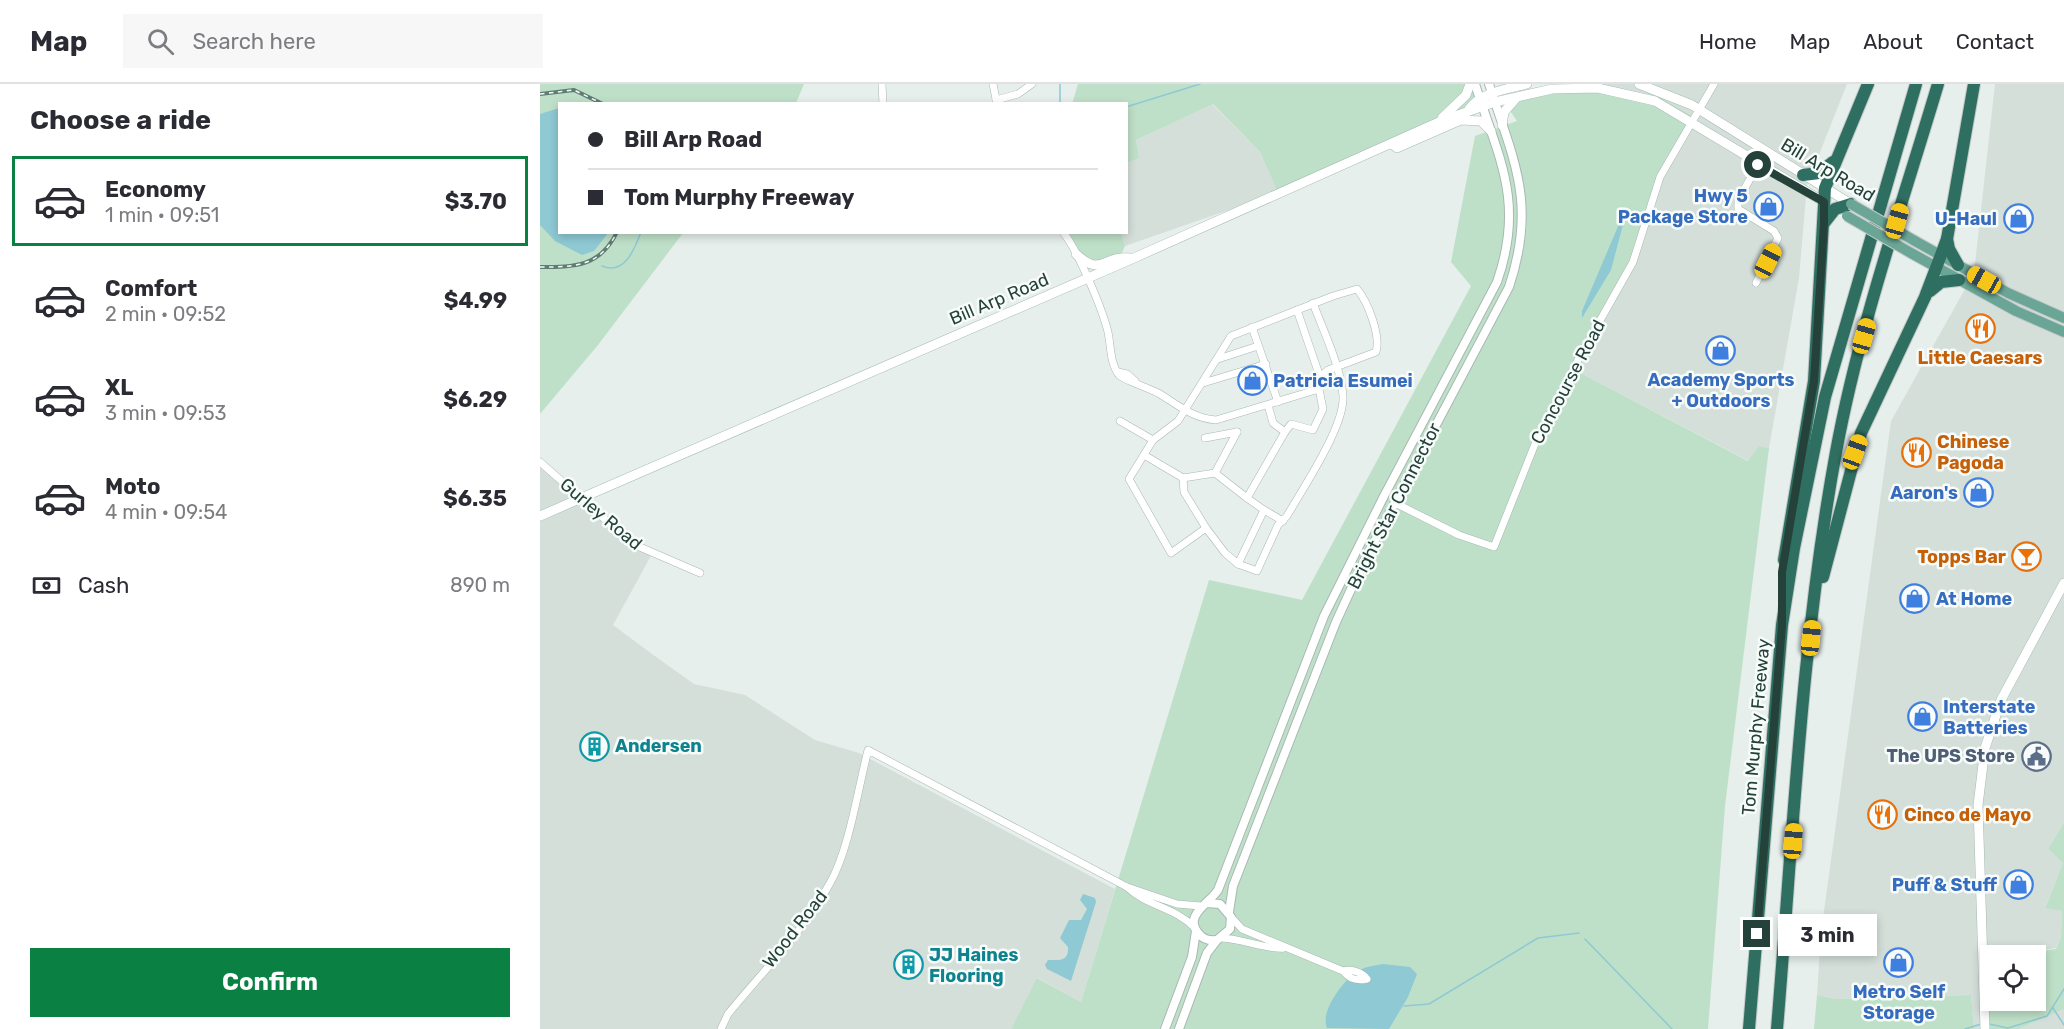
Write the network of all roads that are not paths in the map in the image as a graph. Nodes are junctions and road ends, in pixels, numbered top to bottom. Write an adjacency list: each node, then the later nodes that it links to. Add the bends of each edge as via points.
1 (882, 84): 16 (street)
2 (993, 84): 17 (street)
3 (1032, 84): 17 (street)
4 (1470, 84): 21 (main road, via 1467,95)
5 (1475, 84): 18 (street, Bright Star Connector)
6 (1509, 84): 7 (main road)
7 (1527, 84): 14 (main road, Bill Arp Road)
8 (1639, 84): 19 (main road, Bill Arp Road)
9 (1714, 84): 19 (street)
10 (1868, 84): 25 (highway)
11 (1916, 84): 77 (highway, Tom Murphy Freeway, via 1816,429)
12 (1938, 84): 76 (highway, via 1842,423 1824,520)
13 (1974, 84): 34 (highway)
14 (1492, 93): 15 (main road, Bill Arp Road); 18 (main road, Bill Arp Road); 22 (street, Bright Star Connector)
15 (1516, 97): 20 (main road, Bill Arp Road, via 1552,89 1598,88 1655,101); 22 (main road, via 1504,112)
16 (883, 102)
17 (996, 102)
18 (1482, 103): 21 (main road, Bill Arp Road); 23 (street, Bright Star Connector)
19 (1700, 110): 20 (street); 27 (main road, Bill Arp Road)
20 (1693, 121): 26 (main road, Bill Arp Road); 68 (street, Concourse Road, via 1660,177 1633,262 1537,439 1494,547 1459,535)
21 (1436, 124): 24 (main road, Bill Arp Road)
22 (1502, 125): 68 (street, Bright Star Connector, via 1517,169 1524,218 1517,263 1509,287)
23 (1491, 131): 24 (main road, via 1481,122 1461,120 1397,148); 79 (street, Bright Star Connector, via 1504,172 1511,218 1497,282 1324,616 1221,882)
24 (1391, 144): 36 (main road, Bill Arp Road)
25 (1834, 161): 27 (highway, via 1819,173); 28 (highway)
26 (1758, 165): 29 (main road, Bill Arp Road); 41 (street, via 1738,200 1738,209 1774,231 1778,238)
27 (1803, 174): 28 (main road, Bill Arp Road)
28 (1825, 188): 29 (highway); 31 (main road, Bill Arp Road)
29 (1824, 202): 30 (main road, Bill Arp Road); 32 (highway)
30 (1835, 209): 31 (highway); 32 (highway)
31 (1849, 210): 37 (main road, Bill Arp Road, bridge, via 1915,241); 37 (main road, Bill Arp Road, bridge, via 1911,253)
32 (1824, 223): 77 (highway, via 1814,381 1782,572)
33 (1064, 234): 35 (street)
34 (1947, 239): 37 (highway); 38 (highway)
35 (1076, 254): 36 (main road, via 1095,267 1120,257); 39 (street)
36 (1134, 258): 39 (main road, Bill Arp Road)
37 (1939, 262): 38 (main road, Bill Arp Road); 40 (main road, Bill Arp Road); 42 (highway)
38 (1958, 265): 45 (main road, Bill Arp Road)
39 (1087, 279): 57 (street, via 1107,331 1113,368); 66 (main road, Bill Arp Road)
40 (1959, 280): 42 (highway, via 1941,282); 47 (main road, Bill Arp Road)
41 (1756, 283)
42 (1925, 297): 76 (highway, via 1858,443)
43 (1313, 303): 44 (street); 51 (street); 51 (street, via 1357,289 1366,300 1379,342 1376,352)
44 (1296, 310): 46 (street); 52 (street)
45 (2064, 318)
46 (1252, 327): 48 (street); 49 (street, via 1231,336)
47 (2064, 332)
48 (1258, 346): 49 (street); 50 (street)
49 (1218, 358): 53 (street)
50 (1266, 364): 53 (street); 55 (street)
51 (1336, 367): 52 (street); 71 (street, via 1343,396 1339,423)
52 (1320, 377): 54 (street)
53 (1203, 383): 57 (street)
54 (1319, 389): 55 (street); 59 (street, via 1323,409 1314,430 1292,424)
55 (1278, 402): 56 (street)
56 (1268, 405): 57 (street, via 1216,420 1199,419); 59 (street, via 1273,423)
57 (1185, 410): 61 (street, via 1178,421)
58 (1120, 421): 61 (street)
59 (1285, 432): 67 (street)
60 (1206, 438): 64 (street, via 1237,432)
61 (1153, 440): 62 (street)
62 (1144, 455): 65 (street); 72 (street, via 1129,479 1171,553)
63 (540, 462): 66 (street, Gurley Road)
64 (1215, 473): 65 (street); 67 (street)
65 (1184, 478): 72 (street, via 1184,492)
66 (580, 498): 70 (main road, Bill Arp Road); 74 (street, Gurley Road, via 643,550)
67 (1247, 498): 69 (street)
68 (1395, 503): 80 (street, Bright Star Connector, via 1317,665 1233,886)
69 (1264, 510): 71 (street); 73 (street)
70 (540, 516)
71 (1283, 521): 73 (street, via 1257,572)
72 (1206, 528): 73 (street, via 1225,554)
73 (1238, 564)
74 (700, 573)
75 (2064, 583): 90 (main road, via 2001,700 1985,748 1978,805)
76 (1813, 616): 89 (highway)
77 (1782, 625): 88 (highway, Tom Murphy Freeway)
78 (1127, 887): 79 (street, via 1177,904); 81 (street, via 1136,895 1182,915); 85 (street, Wood Road, via 868,750 831,882 810,915 728,1014)
79 (1204, 905): 80 (street, via 1220,904); 81 (street, via 1194,917)
80 (1230, 914): 82 (street, via 1230,929); 83 (street, via 1242,929)
81 (1195, 929): 82 (street, via 1205,939); 86 (street, via 1192,957)
82 (1220, 939): 83 (street, via 1249,940); 87 (street, via 1207,953)
83 (1284, 948): 84 (street, via 1360,981)
84 (1371, 981)
85 (721, 1029)
86 (1165, 1029)
87 (1179, 1029)
88 (1749, 1029)
89 (1777, 1029)
90 (1985, 1029)

